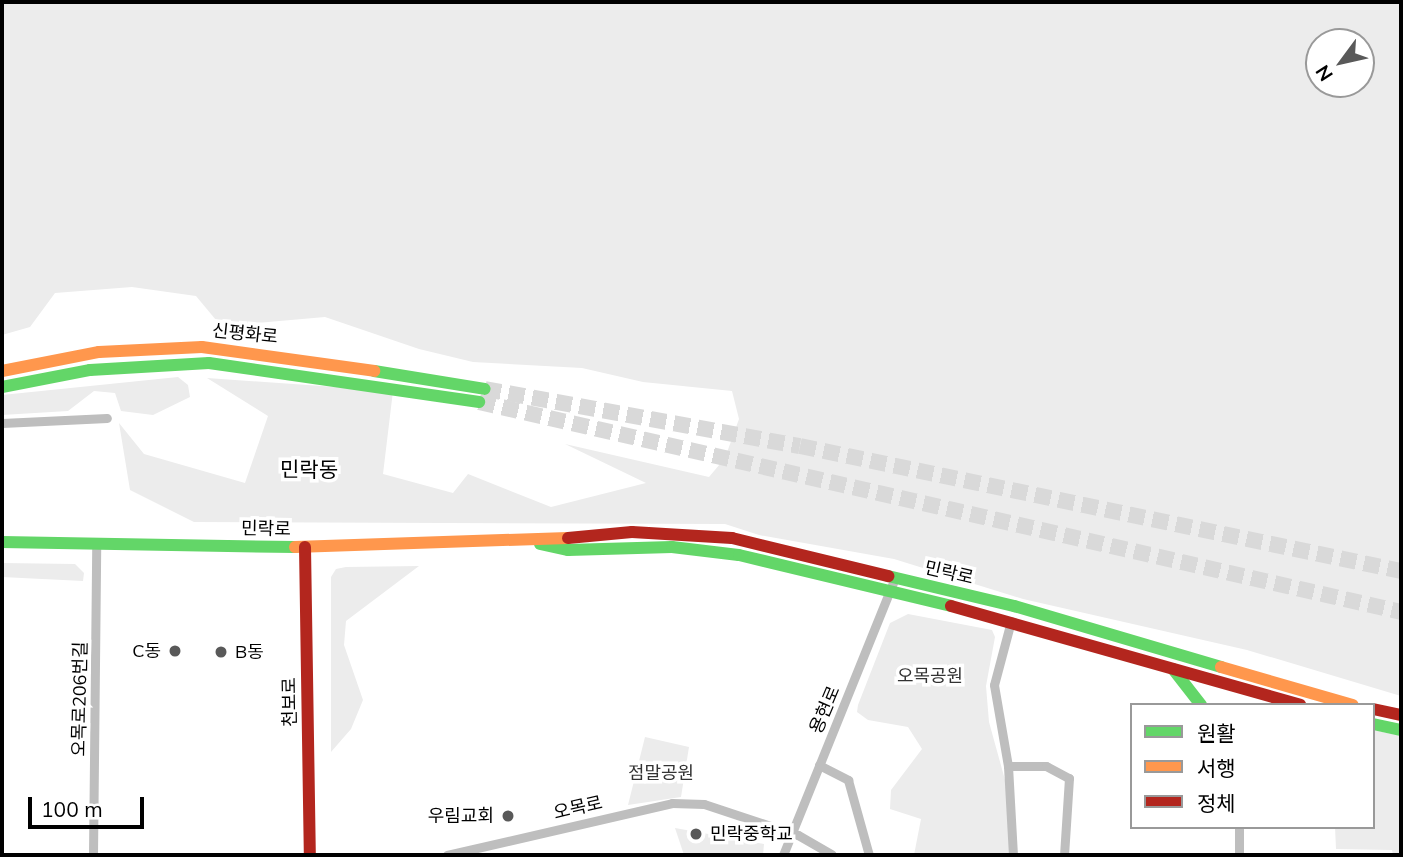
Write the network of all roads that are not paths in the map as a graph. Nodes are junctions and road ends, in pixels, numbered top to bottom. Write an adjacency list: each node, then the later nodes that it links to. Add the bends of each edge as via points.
1 (2, 371): 3 (main road, 신평화로, via 99,352 201,347 280,355)
2 (2, 387): 4 (main road, 신평화로, via 90,370 209,363)
3 (485, 389)
4 (480, 402)
5 (103, 418): 6 (street)
6 (2, 423)
7 (2, 542): 9 (main road, 민락로)
8 (529, 542): 10 (main road, 민락로); 11 (main road, 민락로, via 675,532 732,538); 12 (main road, 민락로, via 568,550 672,547 717,551)
9 (96, 543): 10 (main road, 민락로); 28 (street, 오목로206번길)
10 (305, 547): 29 (main road, 천보로)
11 (895, 578): 12 (street, 용현로); 19 (main road, 민락로, via 1026,609)
12 (892, 592): 13 (main road, 민락로); 24 (street, 용현로)
13 (1012, 621): 14 (main road, 민락로); 25 (street, via 993,685)
14 (1167, 665): 15 (main road, 민락로); 16 (main road)
15 (1205, 677): 17 (main road); 18 (main road, 민락로)
16 (1199, 703)
17 (1201, 703)
18 (1293, 703)
19 (1346, 703)
20 (1375, 709): 21 (main road)
21 (1401, 715)
22 (1375, 724): 23 (main road)
23 (1401, 730)
24 (819, 765): 27 (street, 용현로); 33 (street, via 848,780)
25 (1007, 766): 34 (street); 35 (street, via 1046,766 1069,778)
26 (1239, 829): 36 (street)
27 (790, 833): 30 (street, 오목로, via 704,804 672,803); 31 (street, 용현로); 32 (street, 오목로)
28 (93, 855)
29 (310, 855)
30 (447, 855)
31 (783, 855)
32 (832, 855)
33 (869, 855)
34 (1013, 855)
35 (1064, 855)
36 (1239, 855)

